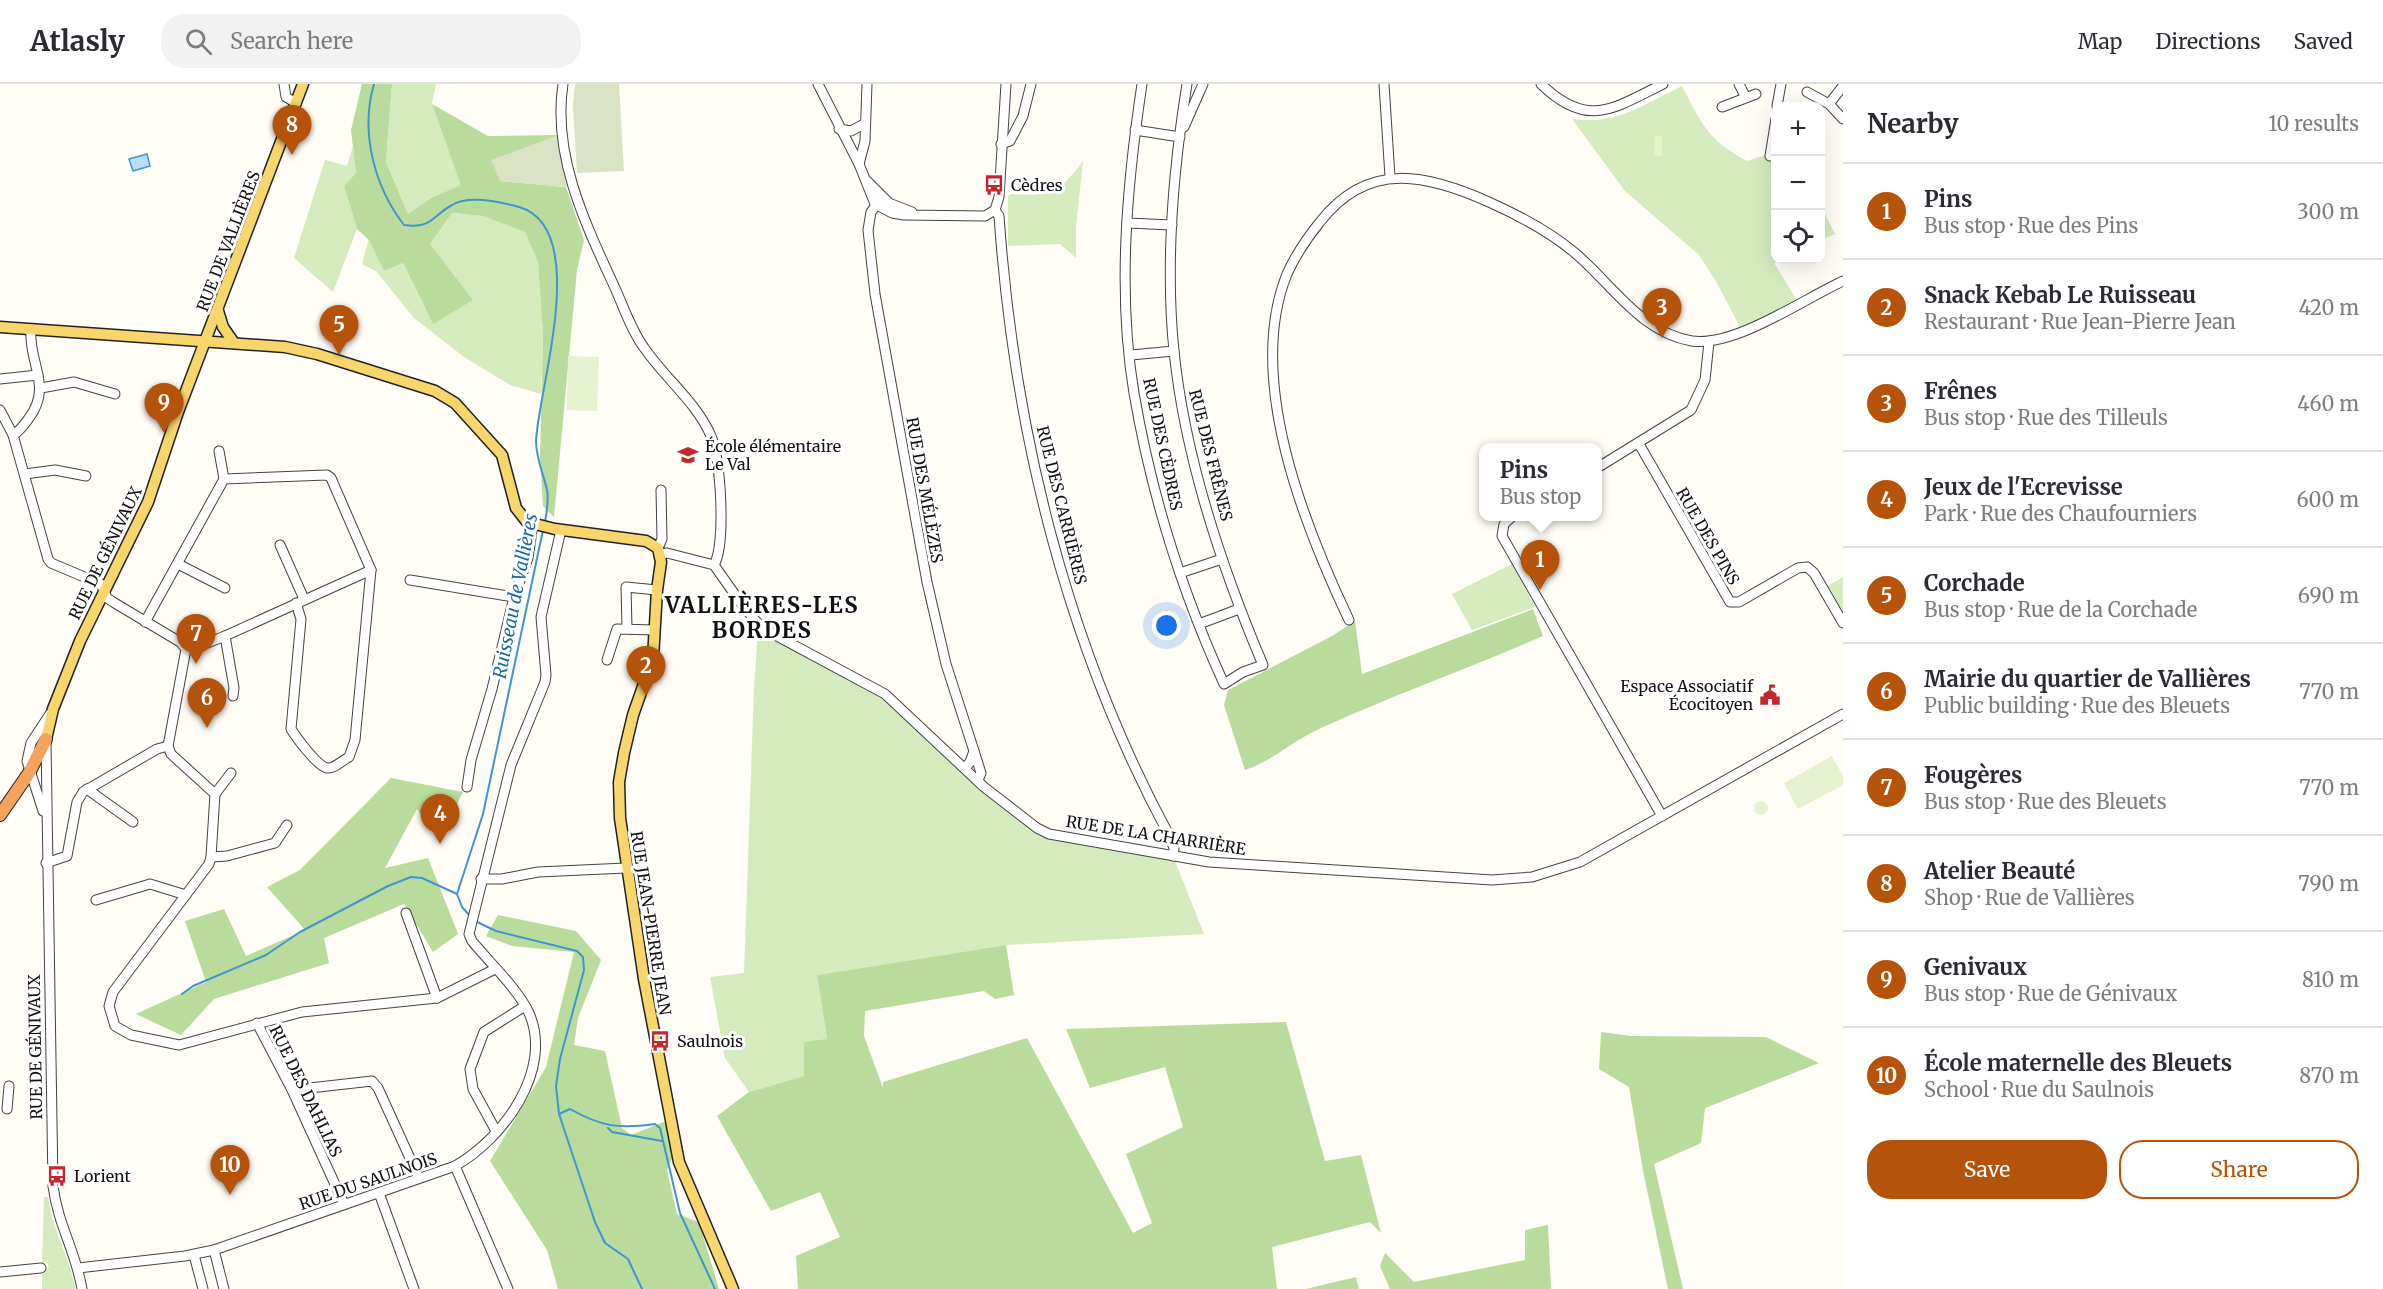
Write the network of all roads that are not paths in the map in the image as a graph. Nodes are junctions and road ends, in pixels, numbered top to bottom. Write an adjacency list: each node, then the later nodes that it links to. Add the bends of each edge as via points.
1 (284, 84): 21 (street, via 286,97)
2 (563, 84): 68 (street, via 564,134 580,210 644,348 712,437 720,471 719,553)
3 (818, 84): 26 (street)
4 (867, 84): 25 (street)
5 (1006, 84): 29 (street, RUE DES CARRIÈRES)
6 (1031, 84): 29 (street, via 1017,129 1010,141)
7 (1142, 84): 27 (street, RUE DES CÈDRES)
8 (1189, 84): 15 (street, RUE DES FRÊNES); 28 (street, RUE DES FRÊNES)
9 (1384, 84): 34 (street)
10 (1540, 84): 11 (street, via 1569,107 1590,112 1608,111)
11 (1663, 84)
12 (1739, 84): 19 (street)
13 (1781, 84): 20 (street)
14 (300, 85): 21 (main road, RUE DE VALLIÈRES)
15 (1202, 86): 28 (street, RUE DES FRÊNES)
16 (1843, 86): 22 (street)
17 (1807, 92): 22 (street)
18 (1756, 94): 19 (street)
19 (1745, 96): 23 (street)
20 (1778, 102)
21 (296, 103): 40 (main road, RUE DE VALLIÈRES)
22 (1829, 104): 24 (street)
23 (1722, 107)
24 (1843, 118)
25 (864, 124): 26 (street, via 850,131); 30 (street); 33 (street, via 865,141)
26 (839, 129): 30 (street)
27 (1135, 130): 28 (street); 37 (street, RUE DES CÈDRES)
28 (1180, 137): 38 (street, RUE DES FRÊNES)
29 (1002, 144): 36 (street, RUE DES CARRIÈRES)
30 (849, 146): 33 (street)
31 (1771, 150): 32 (street)
32 (1770, 156)
33 (859, 164): 35 (street)
34 (1390, 177): 44 (street, via 1410,177 1454,188 1530,222 1572,250 1644,320 1673,336); 78 (street, via 1373,181 1342,198 1302,245 1278,304 1274,338 1278,405 1292,469 1316,545)
35 (883, 204): 36 (street, via 892,213 985,216); 93 (street, RUE DES MÉLÈZES, via 868,230 875,294 927,582 946,664)
36 (995, 210): 106 (street, RUE DES CARRIÈRES, via 999,216 1019,393 1056,550 1101,693 1125,750 1173,842)
37 (1127, 223): 38 (street); 47 (street, RUE DES CÈDRES)
38 (1172, 225): 46 (street, RUE DES FRÊNES, via 1170,289)
39 (1843, 281): 44 (street, via 1743,333)
40 (218, 311): 43 (main road, RUE DE VALLIÈRES); 45 (main road)
41 (0, 327): 42 (main road)
42 (31, 329): 43 (main road); 48 (street)
43 (206, 341): 45 (main road); 74 (main road, RUE DE GÉNIVAUX, via 148,502)
44 (1709, 342): 54 (street, via 1698,402 1683,417)
45 (234, 343): 62 (main road, via 316,354 449,398 468,414 502,455 516,508)
46 (1174, 351): 47 (street); 66 (street, RUE DES FRÊNES, via 1184,417)
47 (1131, 355): 70 (street, RUE DES CÈDRES, via 1134,392)
48 (38, 375): 49 (street); 50 (street)
49 (0, 379)
50 (41, 388): 51 (street, via 74,382); 53 (street, via 34,411)
51 (115, 393)
52 (0, 410): 53 (street)
53 (13, 435): 57 (street)
54 (1639, 444): 56 (street); 80 (street, RUE DES PINS, via 1730,602 1739,602 1798,568 1807,567)
55 (219, 451): 59 (street)
56 (1602, 465)
57 (25, 474): 58 (street, via 55,470); 74 (street, via 48,559 101,584)
58 (86, 476)
59 (225, 479): 67 (street); 69 (street, via 327,475)
60 (661, 490): 65 (street)
61 (1507, 521): 102 (street, via 1502,536)
62 (535, 525): 63 (main road); 75 (street)
63 (558, 530): 65 (main road, via 626,537 652,543); 110 (street, via 541,617 545,682 518,741)
64 (280, 545): 76 (street)
65 (659, 551): 68 (street); 73 (main road, RUE JEAN-PIERRE JEAN)
66 (1222, 559): 70 (street); 77 (street, RUE DES FRÊNES)
67 (178, 564): 72 (street); 79 (street)
68 (714, 565): 94 (street, RUE DE LA CHARRIÈRE, via 762,628 885,694)
69 (372, 570): 76 (street); 76 (street, via 355,740 349,757 327,768 291,729)
70 (1180, 573): 81 (street, RUE DES CÈDRES)
71 (410, 580): 75 (street)
72 (225, 588)
73 (657, 590): 82 (street, via 626,586); 83 (main road, RUE JEAN-PIERRE JEAN)
74 (105, 591): 79 (street, via 108,598); 89 (main road, RUE DE GÉNIVAUX)
75 (514, 597): 98 (street)
76 (300, 601): 84 (street)
77 (1239, 609): 81 (street); 87 (street, RUE DES FRÊNES)
78 (1349, 620)
79 (145, 622): 85 (street)
80 (1843, 623)
81 (1199, 624): 87 (street, RUE DES CÈDRES, via 1224,684)
82 (627, 628): 83 (street); 86 (street, via 615,631)
83 (654, 630): 109 (main road, RUE JEAN-PIERRE JEAN, via 653,658 632,718 619,782)
84 (225, 636): 85 (street); 88 (street)
85 (186, 649): 92 (street)
86 (607, 660)
87 (1263, 665)
88 (233, 696)
89 (53, 709): 91 (main road, RUE DE GÉNIVAUX); 95 (street, RUE DE GÉNIVAUX, via 29,748)
90 (1843, 714): 102 (street, RUE DE LA CHARRIÈRE)
91 (46, 739): 95 (highway); 103 (street, RUE DE GÉNIVAUX)
92 (168, 746): 99 (street); 100 (street, via 171,754)
93 (974, 751): 94 (street); 97 (street, RUE DES MÉLÈZES, via 980,766)
94 (965, 768): 97 (street, RUE DE LA CHARRIÈRE)
95 (30, 773): 101 (highway); 103 (street, RUE DE GÉNIVAUX)
96 (231, 773): 100 (street)
97 (978, 780): 106 (street, RUE DE LA CHARRIÈRE, via 1049,834)
98 (467, 787)
99 (87, 789): 104 (street); 108 (street, via 77,802 67,856)
100 (215, 794): 107 (street)
101 (0, 815)
102 (1662, 816): 106 (street, RUE DE LA CHARRIÈRE, via 1580,862 1513,880 1252,865)
103 (46, 820): 108 (street, RUE DE GÉNIVAUX)
104 (133, 822)
105 (287, 825): 107 (street, via 275,843)
106 (1173, 856)
107 (211, 857): 111 (street)
108 (46, 863): 129 (street, RUE DE GÉNIVAUX, via 53,1186 61,1228)
109 (626, 868): 110 (street); 136 (main road, RUE JEAN-PIERRE JEAN, via 679,1162)
110 (481, 879): 114 (street, RUE DU SAULNOIS, via 470,925 472,941)
111 (186, 895): 112 (street, via 150,884); 117 (street, via 113,992 108,1006 112,1020 121,1030 178,1045)
112 (96, 900)
113 (406, 913): 115 (street)
114 (495, 969): 115 (street); 116 (street, RUE DU SAULNOIS)
115 (437, 998): 117 (street, via 302,1012)
116 (525, 1006): 121 (street, RUE DU SAULNOIS, via 534,1030 535,1061 525,1090); 121 (street, via 484,1032 470,1069 473,1089)
117 (257, 1023): 119 (street, RUE DES DAHLIAS)
118 (9, 1086): 120 (street)
119 (292, 1090): 123 (street, via 372,1080); 125 (street, RUE DES DAHLIAS)
120 (6, 1108)
121 (496, 1131): 122 (street, RUE DU SAULNOIS, via 480,1149)
122 (455, 1166): 123 (street, RUE DU SAULNOIS); 135 (street)
123 (419, 1178): 124 (street, RUE DU SAULNOIS)
124 (379, 1193): 125 (street, RUE DU SAULNOIS); 134 (street)
125 (344, 1204): 126 (street, RUE DU SAULNOIS)
126 (214, 1250): 127 (street, RUE DU SAULNOIS); 133 (street)
127 (194, 1255): 129 (street, RUE DU SAULNOIS); 132 (street)
128 (41, 1268): 130 (street)
129 (78, 1268): 131 (street)
130 (0, 1272)
131 (82, 1289)
132 (203, 1289)
133 (224, 1289)
134 (414, 1289)
135 (508, 1289)
136 (733, 1289)

